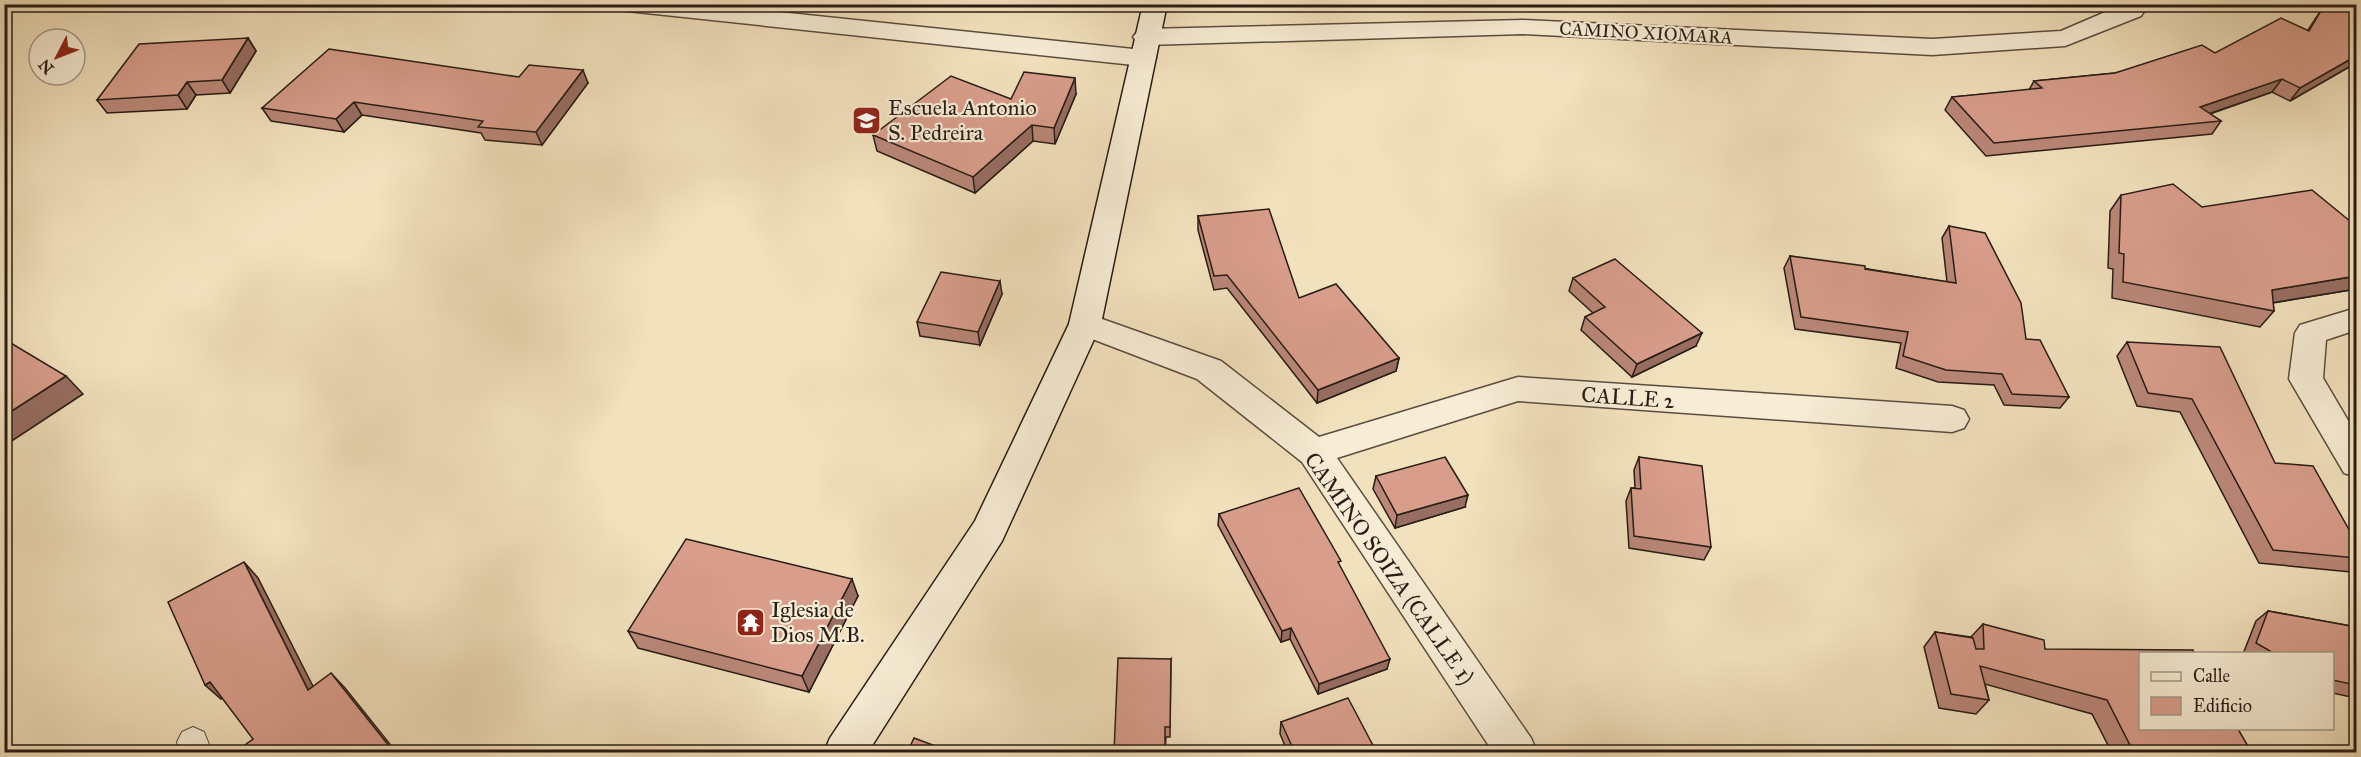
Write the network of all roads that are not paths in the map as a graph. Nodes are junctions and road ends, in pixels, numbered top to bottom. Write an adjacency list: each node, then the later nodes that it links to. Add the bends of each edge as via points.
1 (627, 4): 4 (street, CAMINO XIOMARA)
2 (1155, 4): 4 (street)
3 (2137, 4): 4 (street, CAMINO XIOMARA, via 2132,11 2065,38 1932,47 1523,27)
4 (1144, 47): 6 (street)
5 (2356, 319): 9 (street, via 2311,333 2306,380)
6 (1085, 324): 8 (street, CAMINO SOIZA (CALLE 1), via 1209,370); 10 (street, via 989,530)
7 (1952, 419): 8 (street, CALLE 2, via 1518,389)
8 (1314, 452): 11 (street, CAMINO SOIZA (CALLE 1))
9 (2356, 463)
10 (845, 753)
11 (1516, 753)

